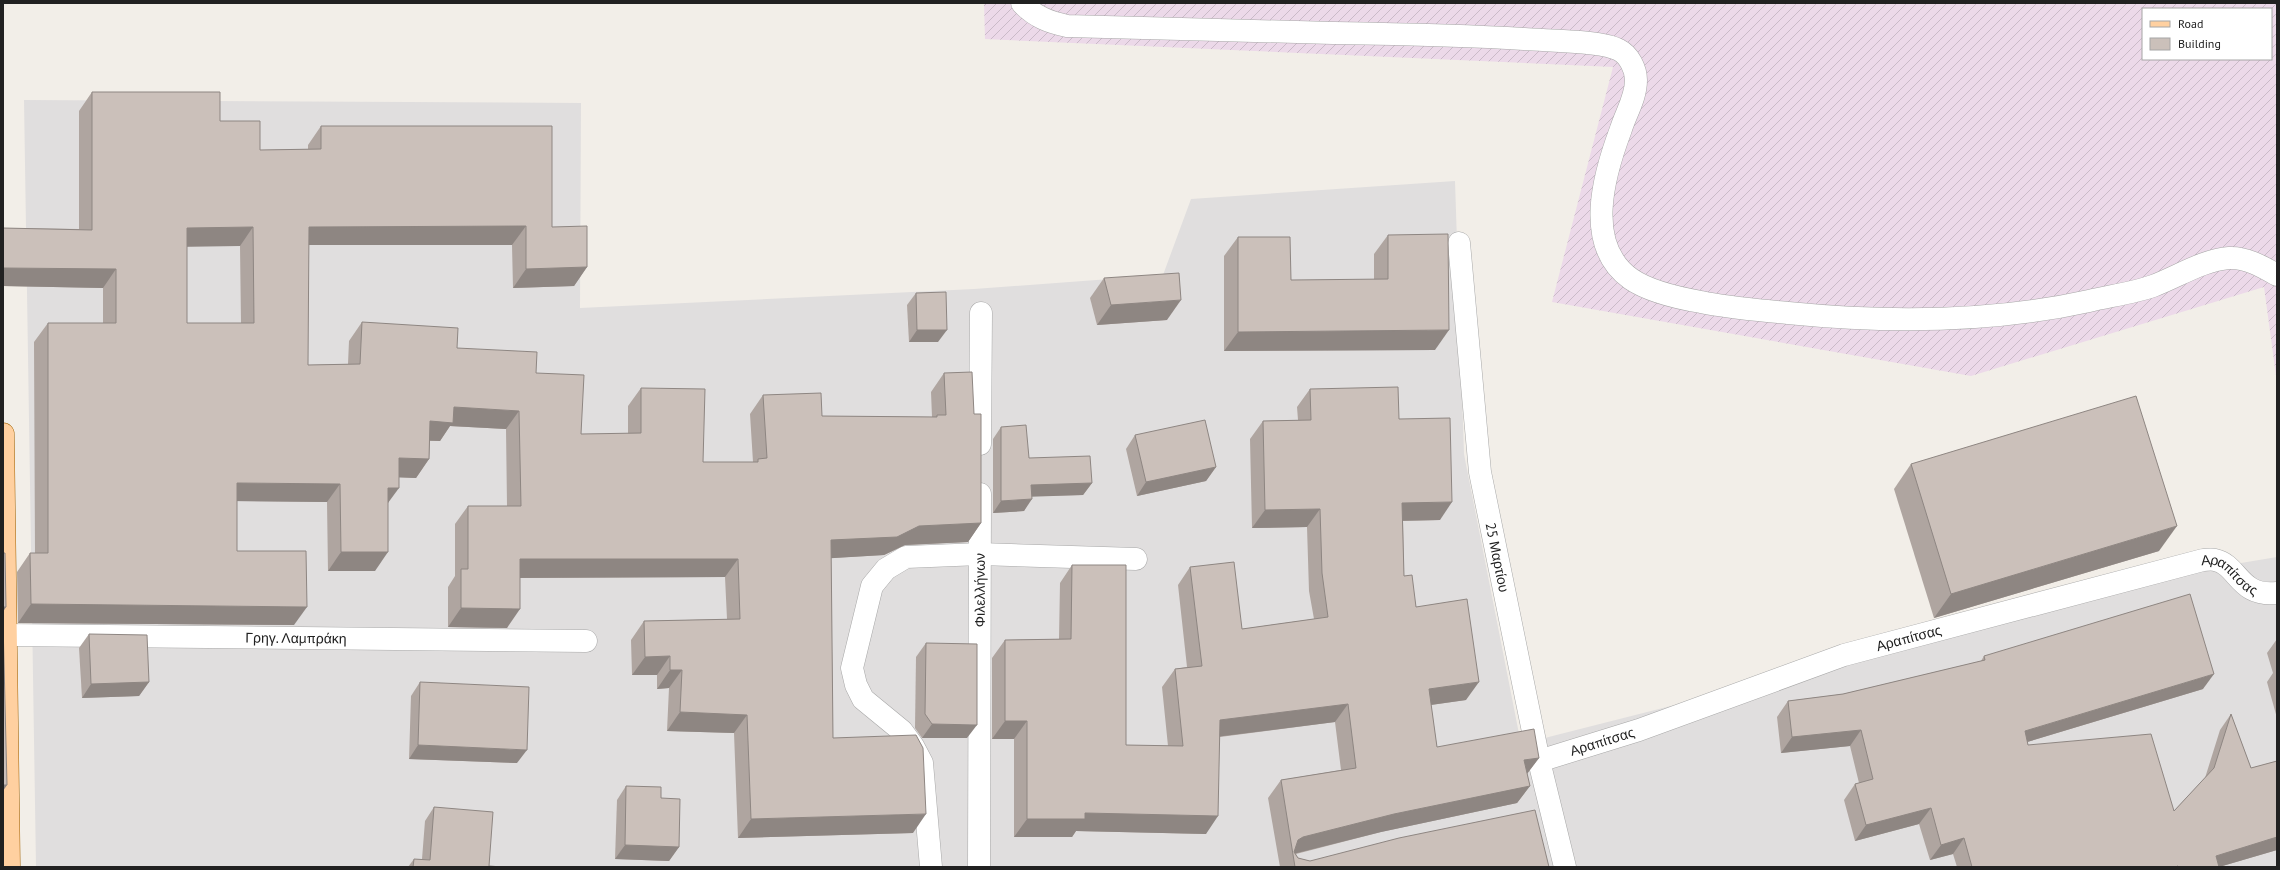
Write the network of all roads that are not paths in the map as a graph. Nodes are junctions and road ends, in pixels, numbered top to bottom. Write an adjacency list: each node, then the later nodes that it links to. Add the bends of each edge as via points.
1 (1022, 3): 3 (street, via 1028,10 1048,22 1068,26 1482,36 1583,43 1618,49 1625,55 1636,76 1634,97 1620,130 1603,193 1602,232 1612,257 1633,281 1663,293 1700,302 1845,319 1977,318 2058,308 2149,288 2206,264 2230,258 2254,263)
2 (1460, 243): 11 (street, 25 Μαρτίου, via 1480,472)
3 (2277, 275)
4 (981, 313): 6 (street, Φιλελλήνων)
5 (3, 434): 9 (main road)
6 (980, 554): 7 (street); 15 (street, via 906,557 886,569 872,586 852,668 863,699 902,731 922,763); 16 (street, Φιλελλήνων)
7 (1136, 559)
8 (2277, 593): 11 (street, Αραπίτσας, via 2261,593 2247,586 2216,560 2202,560 1844,656 1639,730)
9 (6, 634): 10 (street, Γρηγ. Λαμπράκη); 14 (main road)
10 (586, 641)
11 (1539, 761): 12 (street, 25 Μαρτίου)
12 (1552, 809): 13 (street); 17 (street, 25 Μαρτίου)
13 (1530, 814)
14 (9, 867)
15 (931, 867)
16 (979, 867)
17 (1565, 867)

